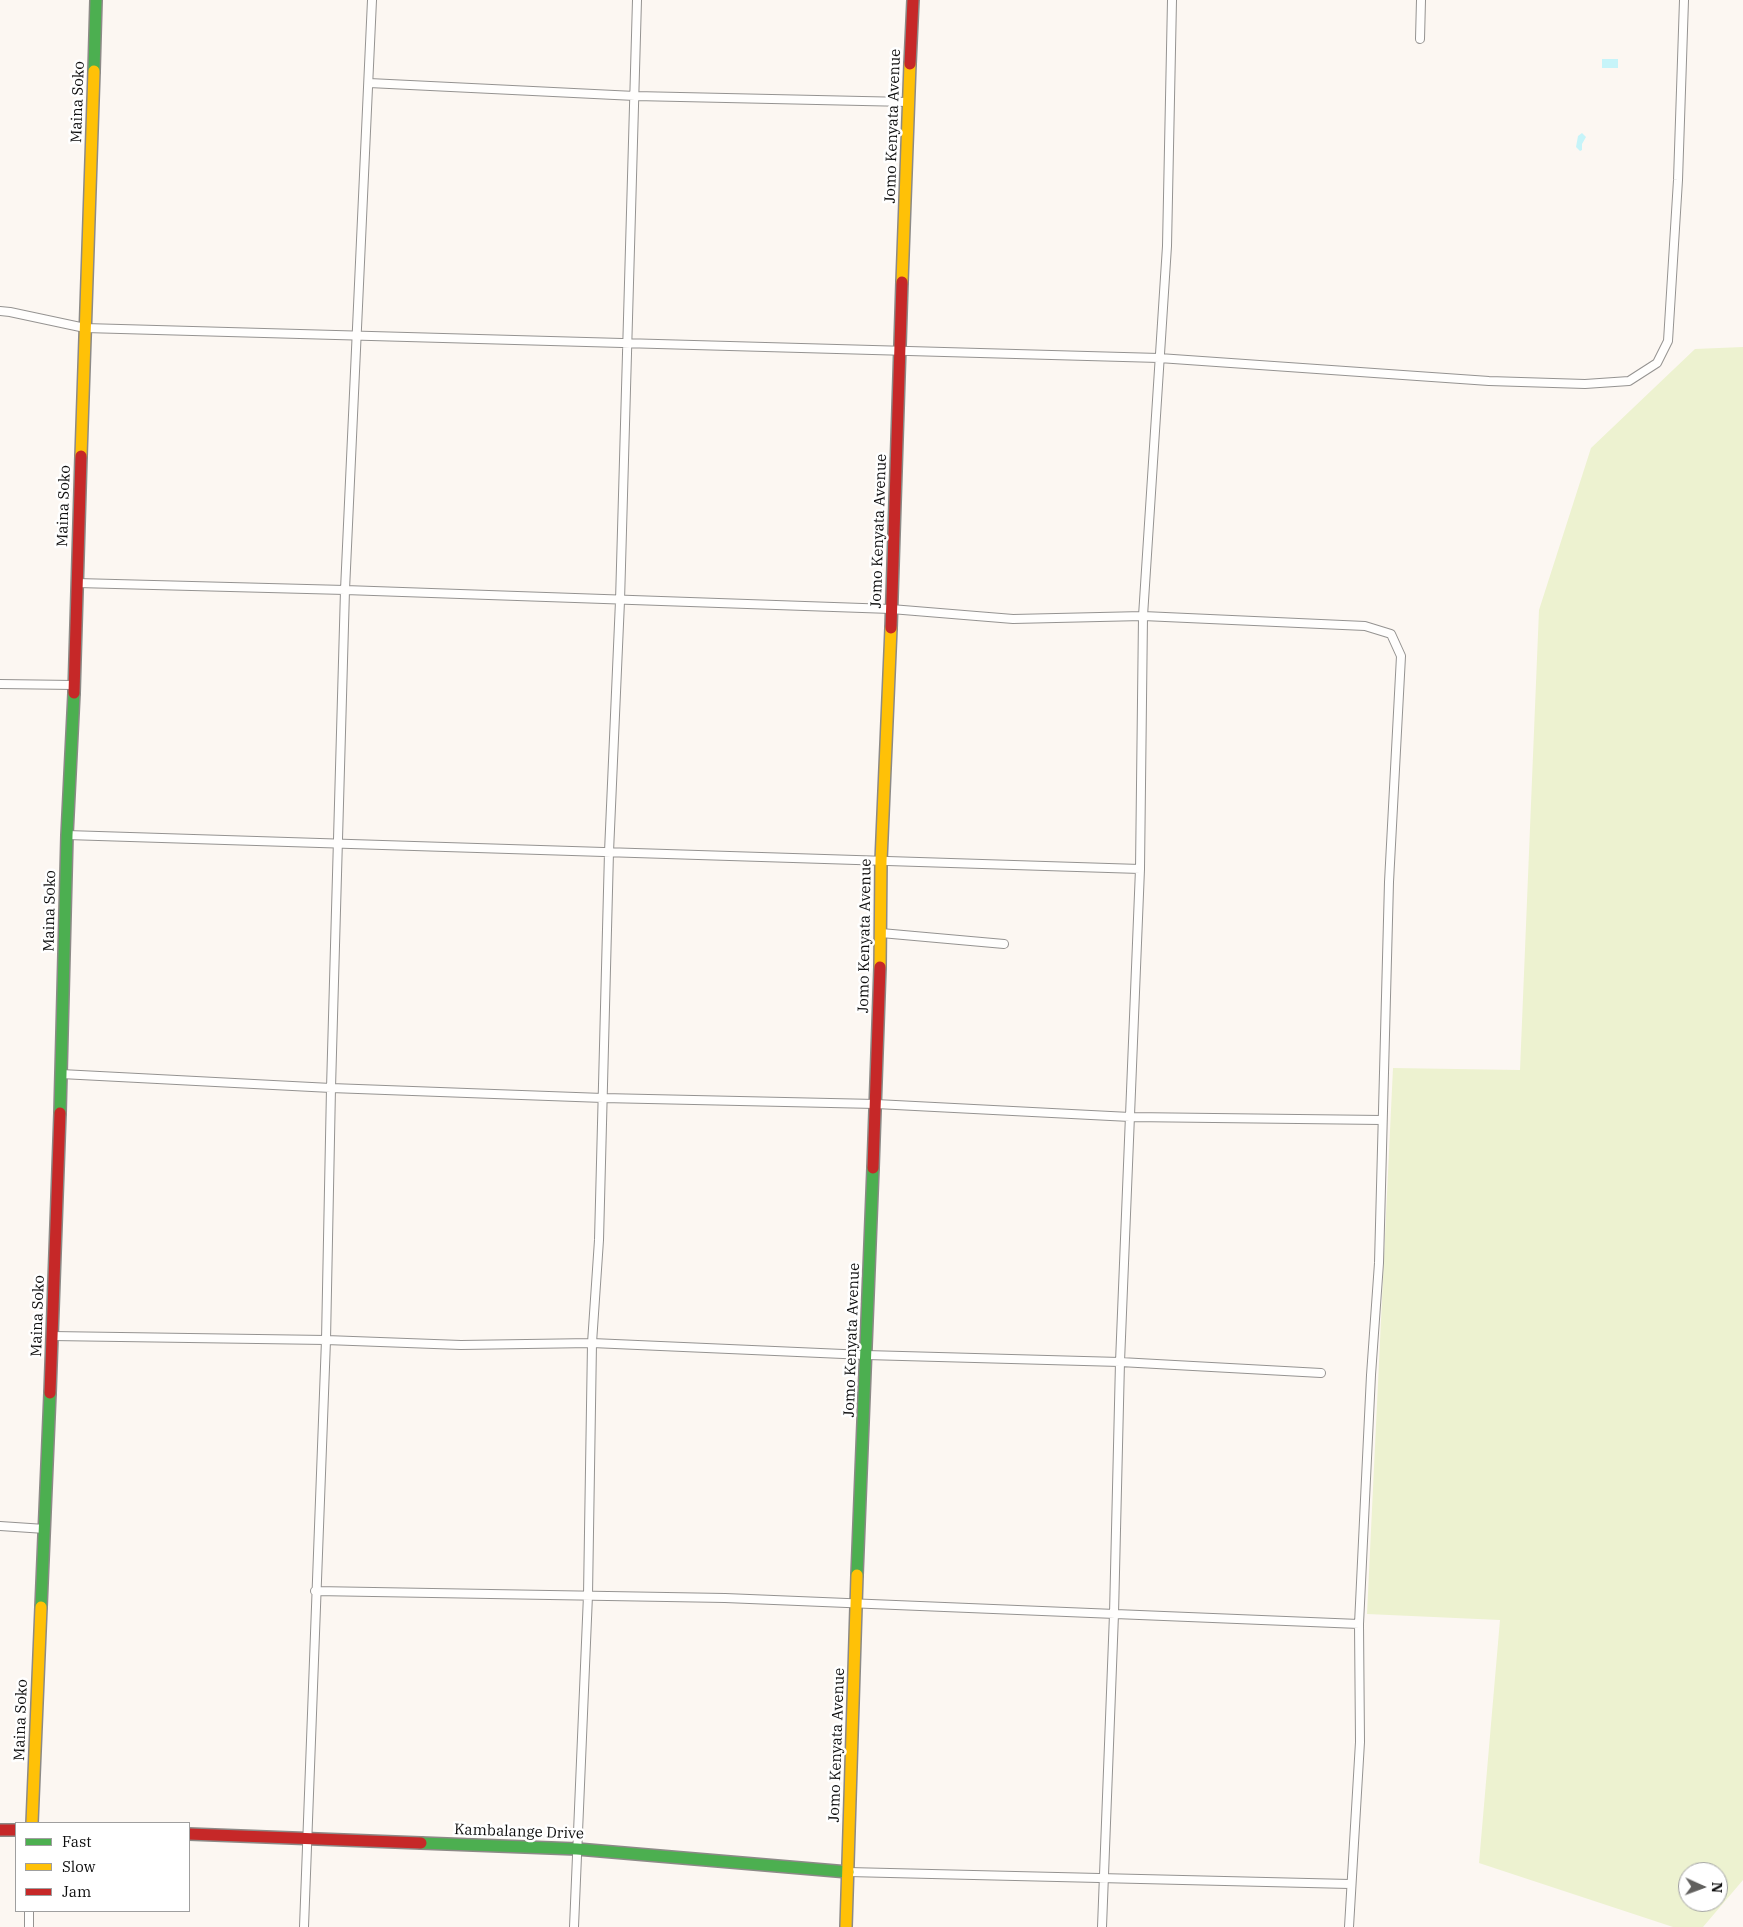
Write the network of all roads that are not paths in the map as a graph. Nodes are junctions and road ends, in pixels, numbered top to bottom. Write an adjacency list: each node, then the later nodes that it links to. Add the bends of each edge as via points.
1 (96, 0): 13 (street, Maina Soko)
2 (372, 0): 9 (street)
3 (636, 0): 10 (street)
4 (913, 0): 11 (street, Jomo Kenyata Avenue)
5 (1172, 0): 17 (street, via 1167,246)
6 (1421, 0): 8 (street)
7 (1684, 0): 17 (street, via 1669,331 1657,364 1630,381 1585,384)
8 (1420, 39)
9 (369, 83): 10 (street); 14 (street)
10 (635, 96): 11 (street); 15 (street)
11 (908, 102): 16 (street, Jomo Kenyata Avenue)
12 (0, 311): 13 (street)
13 (85, 328): 14 (street); 18 (street, Maina Soko)
14 (358, 336): 15 (street); 19 (street)
15 (627, 343): 16 (street); 20 (street)
16 (899, 351): 17 (street); 21 (street, Jomo Kenyata Avenue)
17 (1159, 358): 22 (street)
18 (77, 583): 19 (street); 24 (street, Maina Soko)
19 (345, 590): 20 (street); 26 (street)
20 (620, 601): 21 (street); 27 (street)
21 (891, 609): 22 (street, via 1013,619); 28 (street, Jomo Kenyata Avenue)
22 (1143, 616): 29 (street); 37 (street, via 1366,626 1391,634 1401,656 1389,882)
23 (0, 684): 24 (street)
24 (74, 685): 25 (street, Maina Soko)
25 (67, 835): 26 (street); 32 (street, Maina Soko)
26 (337, 843): 27 (street); 33 (street)
27 (609, 852): 28 (street); 34 (street)
28 (881, 861): 29 (street); 30 (street, Jomo Kenyata Avenue)
29 (1140, 869): 36 (street)
30 (882, 933): 31 (street); 35 (street, Jomo Kenyata Avenue)
31 (1004, 944)
32 (61, 1074): 33 (street); 38 (street, Maina Soko)
33 (331, 1088): 34 (street); 39 (street)
34 (603, 1098): 35 (street); 40 (street)
35 (876, 1104): 36 (street); 41 (street, Jomo Kenyata Avenue)
36 (1130, 1117): 37 (street); 42 (street)
37 (1382, 1120): 50 (street, via 1379,1263)
38 (52, 1336): 39 (street); 45 (street, Maina Soko)
39 (326, 1340): 40 (street, via 461,1345); 46 (street)
40 (592, 1343): 41 (street); 47 (street)
41 (866, 1355): 42 (street); 48 (street, Jomo Kenyata Avenue)
42 (1120, 1362): 43 (street); 49 (street)
43 (1321, 1373)
44 (0, 1526): 45 (street)
45 (45, 1529): 51 (street, Maina Soko)
46 (315, 1591): 47 (street); 55 (street)
47 (588, 1595): 48 (street); 56 (street)
48 (856, 1602): 49 (street); 57 (street, Jomo Kenyata Avenue)
49 (1114, 1614): 50 (street); 58 (street)
50 (1359, 1624): 59 (street, via 1360,1742)
51 (32, 1822)
52 (0, 1830): 53 (street)
53 (15, 1830)
54 (190, 1834): 55 (street, Kambalange Drive)
55 (308, 1838): 56 (street, Kambalange Drive); 62 (street)
56 (577, 1848): 57 (street, Kambalange Drive); 63 (street)
57 (848, 1872): 58 (street); 64 (street, Jomo Kenyata Avenue)
58 (1102, 1878): 59 (street); 65 (street)
59 (1350, 1884): 66 (street)
60 (29, 1912): 61 (street)
61 (29, 1927)
62 (304, 1927)
63 (574, 1927)
64 (846, 1927)
65 (1102, 1927)
66 (1349, 1927)

